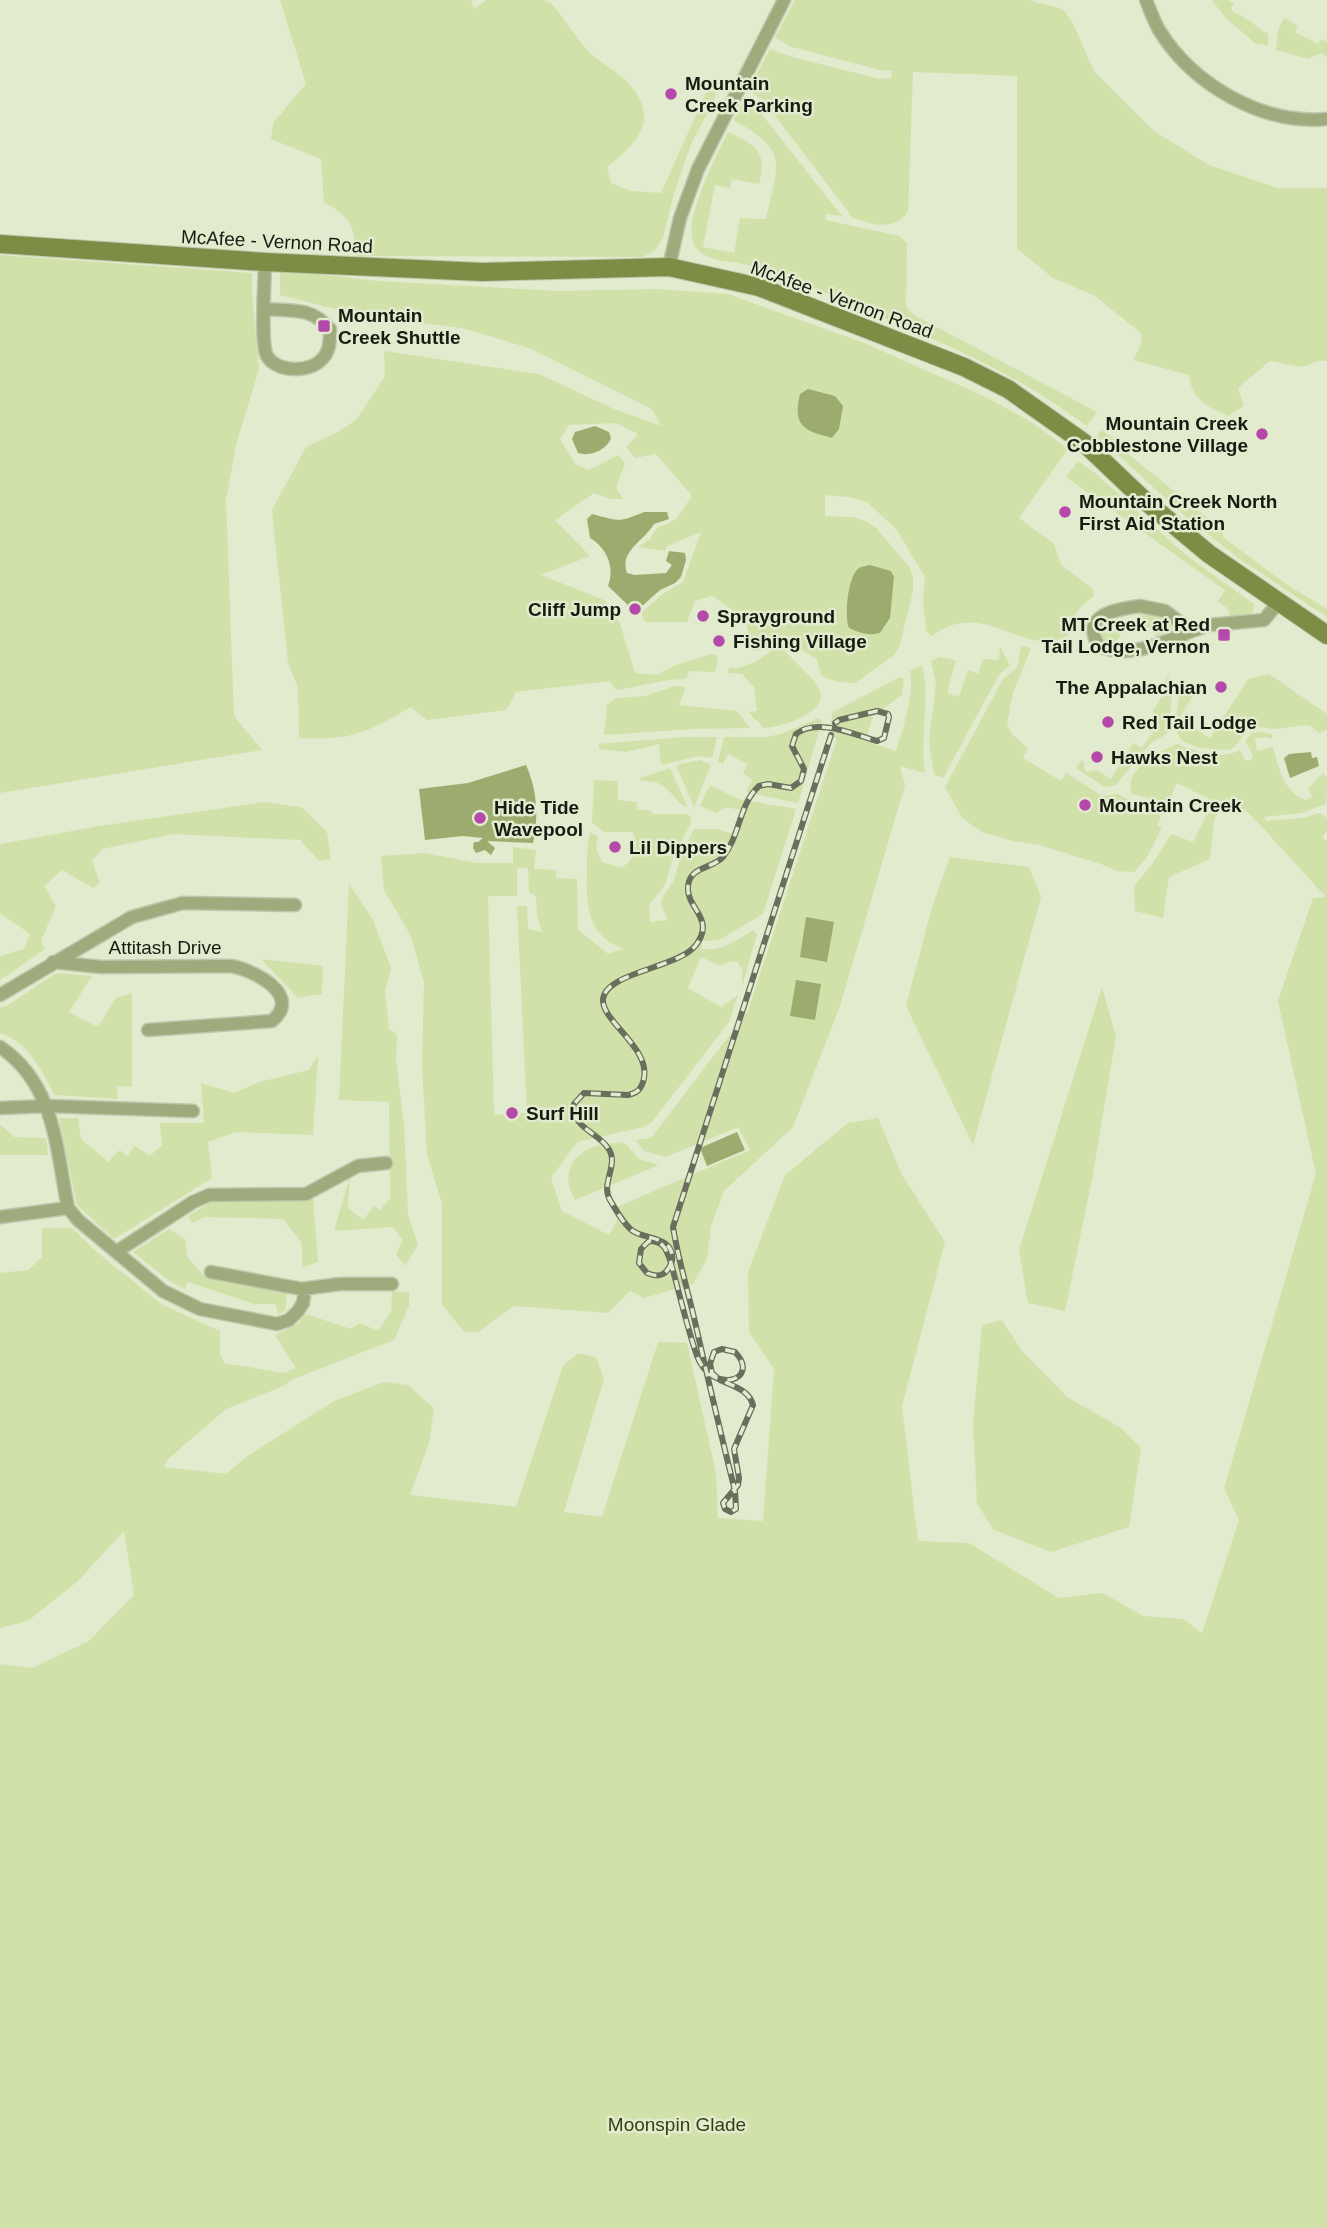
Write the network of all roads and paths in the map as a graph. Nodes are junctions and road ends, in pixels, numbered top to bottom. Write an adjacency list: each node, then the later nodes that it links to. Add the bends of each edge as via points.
1 (784, 0): 6 (street, via 698,169)
2 (1146, 0): 3 (street, via 1158,29 1177,53 1219,89 1245,105 1274,114)
3 (1327, 119)
4 (0, 244): 5 (main road, McAfee - Vernon Road)
5 (265, 262): 6 (main road, McAfee - Vernon Road, via 482,272); 7 (street)
6 (669, 267): 8 (main road, McAfee - Vernon Road, via 759,286 964,367 1007,389 1083,442 1209,554)
7 (265, 309): 7 (street, via 268,357 278,366 292,369 321,362 331,342 330,330 322,320 310,312)
8 (1278, 603): 9 (street, via 1264,620); 10 (main road, McAfee - Vernon Road)
9 (1192, 631): 9 (street, via 1165,611 1140,606 1107,613 1093,626 1099,646 1113,652 1142,648)
10 (1327, 635)
11 (295, 905): 12 (street, via 183,903 132,917)
12 (53, 962): 13 (street); 14 (street, Attitash Drive, via 247,969 267,979 282,1008 272,1021)
13 (0, 995)
14 (148, 1030)
15 (0, 1046): 16 (street, via 24,1066)
16 (48, 1106): 17 (street); 18 (street); 20 (street)
17 (0, 1108)
18 (193, 1111)
19 (386, 1163): 22 (street, via 358,1166 306,1194 209,1195)
20 (68, 1208): 21 (street); 22 (street)
21 (0, 1217)
22 (116, 1252): 25 (street, via 181,1302 251,1320 276,1324 289,1320 303,1303)
23 (211, 1272): 25 (street)
24 (392, 1284): 25 (street)
25 (305, 1289)

